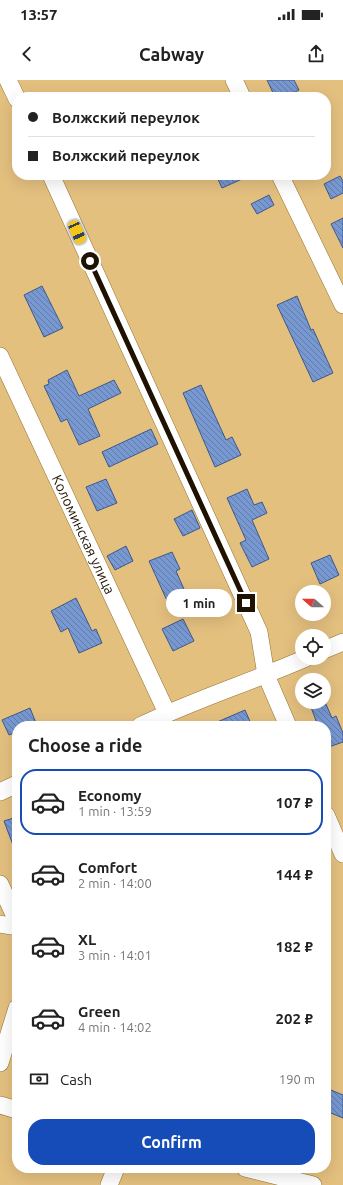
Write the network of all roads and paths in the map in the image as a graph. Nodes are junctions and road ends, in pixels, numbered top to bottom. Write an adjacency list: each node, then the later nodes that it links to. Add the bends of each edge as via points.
1 (8, 80): 3 (street)
2 (234, 80): 4 (street)
3 (14, 92)
4 (240, 92)
5 (53, 180): 12 (street, via 259,632)
6 (282, 180): 7 (street)
7 (343, 305)
8 (0, 356): 13 (street, Коломинская улица)
9 (343, 642): 10 (street)
10 (331, 647)
11 (295, 663): 12 (street)
12 (266, 675): 13 (street); 15 (street)
13 (167, 713): 14 (street)
14 (150, 721)
15 (286, 721)
16 (12, 786): 17 (street)
17 (0, 792)
18 (331, 826): 19 (street)
19 (343, 854)
20 (0, 884): 21 (street)
21 (12, 910)
22 (0, 924): 23 (street)
23 (12, 926)
24 (12, 1024): 25 (street)
25 (0, 1063)
26 (0, 1106): 27 (street)
27 (12, 1109)
28 (114, 1173): 30 (street)
29 (265, 1173): 31 (street)
30 (109, 1185)
31 (313, 1185)

